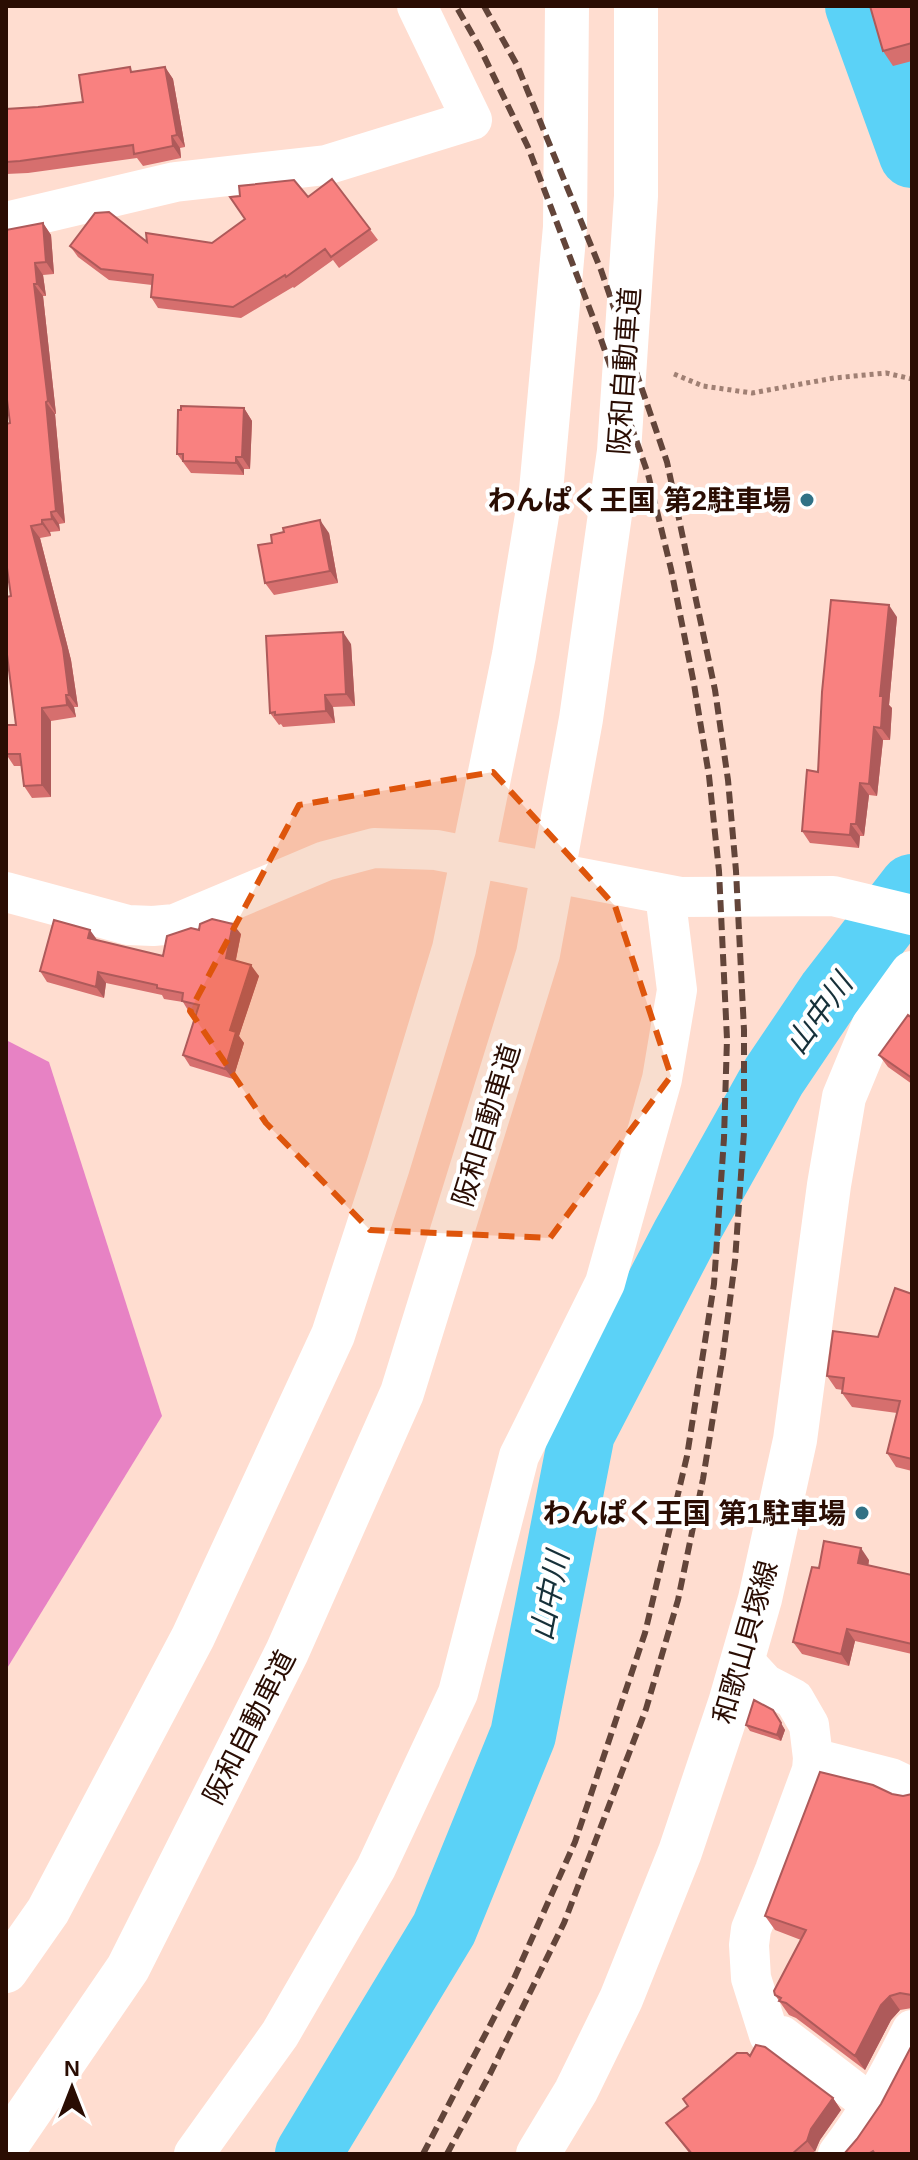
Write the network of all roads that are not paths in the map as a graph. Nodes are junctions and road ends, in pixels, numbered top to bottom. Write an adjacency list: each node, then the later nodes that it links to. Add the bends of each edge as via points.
1 (417, 6): 4 (street, via 472,120 326,165 175,182)
2 (567, 6): 12 (main road, via 565,227 541,491 514,655 454,949 333,1335 193,1637 48,1911)
3 (636, 6): 15 (main road, 阪和自動車道, via 636,196 619,451 581,719 538,954 402,1393 287,1652 128,1968)
4 (6, 222)
5 (6, 892): 6 (street, via 128,925 175,924 325,861 374,848 436,850)
6 (665, 894): 7 (street, via 833,896); 16 (street, via 677,990 662,1079 605,1283 519,1456 458,1693 376,1868 280,2034)
7 (912, 915)
8 (912, 973): 9 (main road, 和歌山貝塚線, via 873,1027 844,1097 795,1440)
9 (743, 1660): 10 (street, via 765,1684 794,1699 809,1725); 17 (main road, 和歌山貝塚線, via 680,1852 621,1999)
10 (813, 1758): 11 (street); 14 (street, via 751,1929 751,1978 769,2035 782,2036)
11 (912, 1788)
12 (6, 1971)
13 (912, 2030): 14 (street)
14 (872, 2105): 18 (street)
15 (6, 2146)
16 (194, 2154)
17 (538, 2154)
18 (838, 2154)

